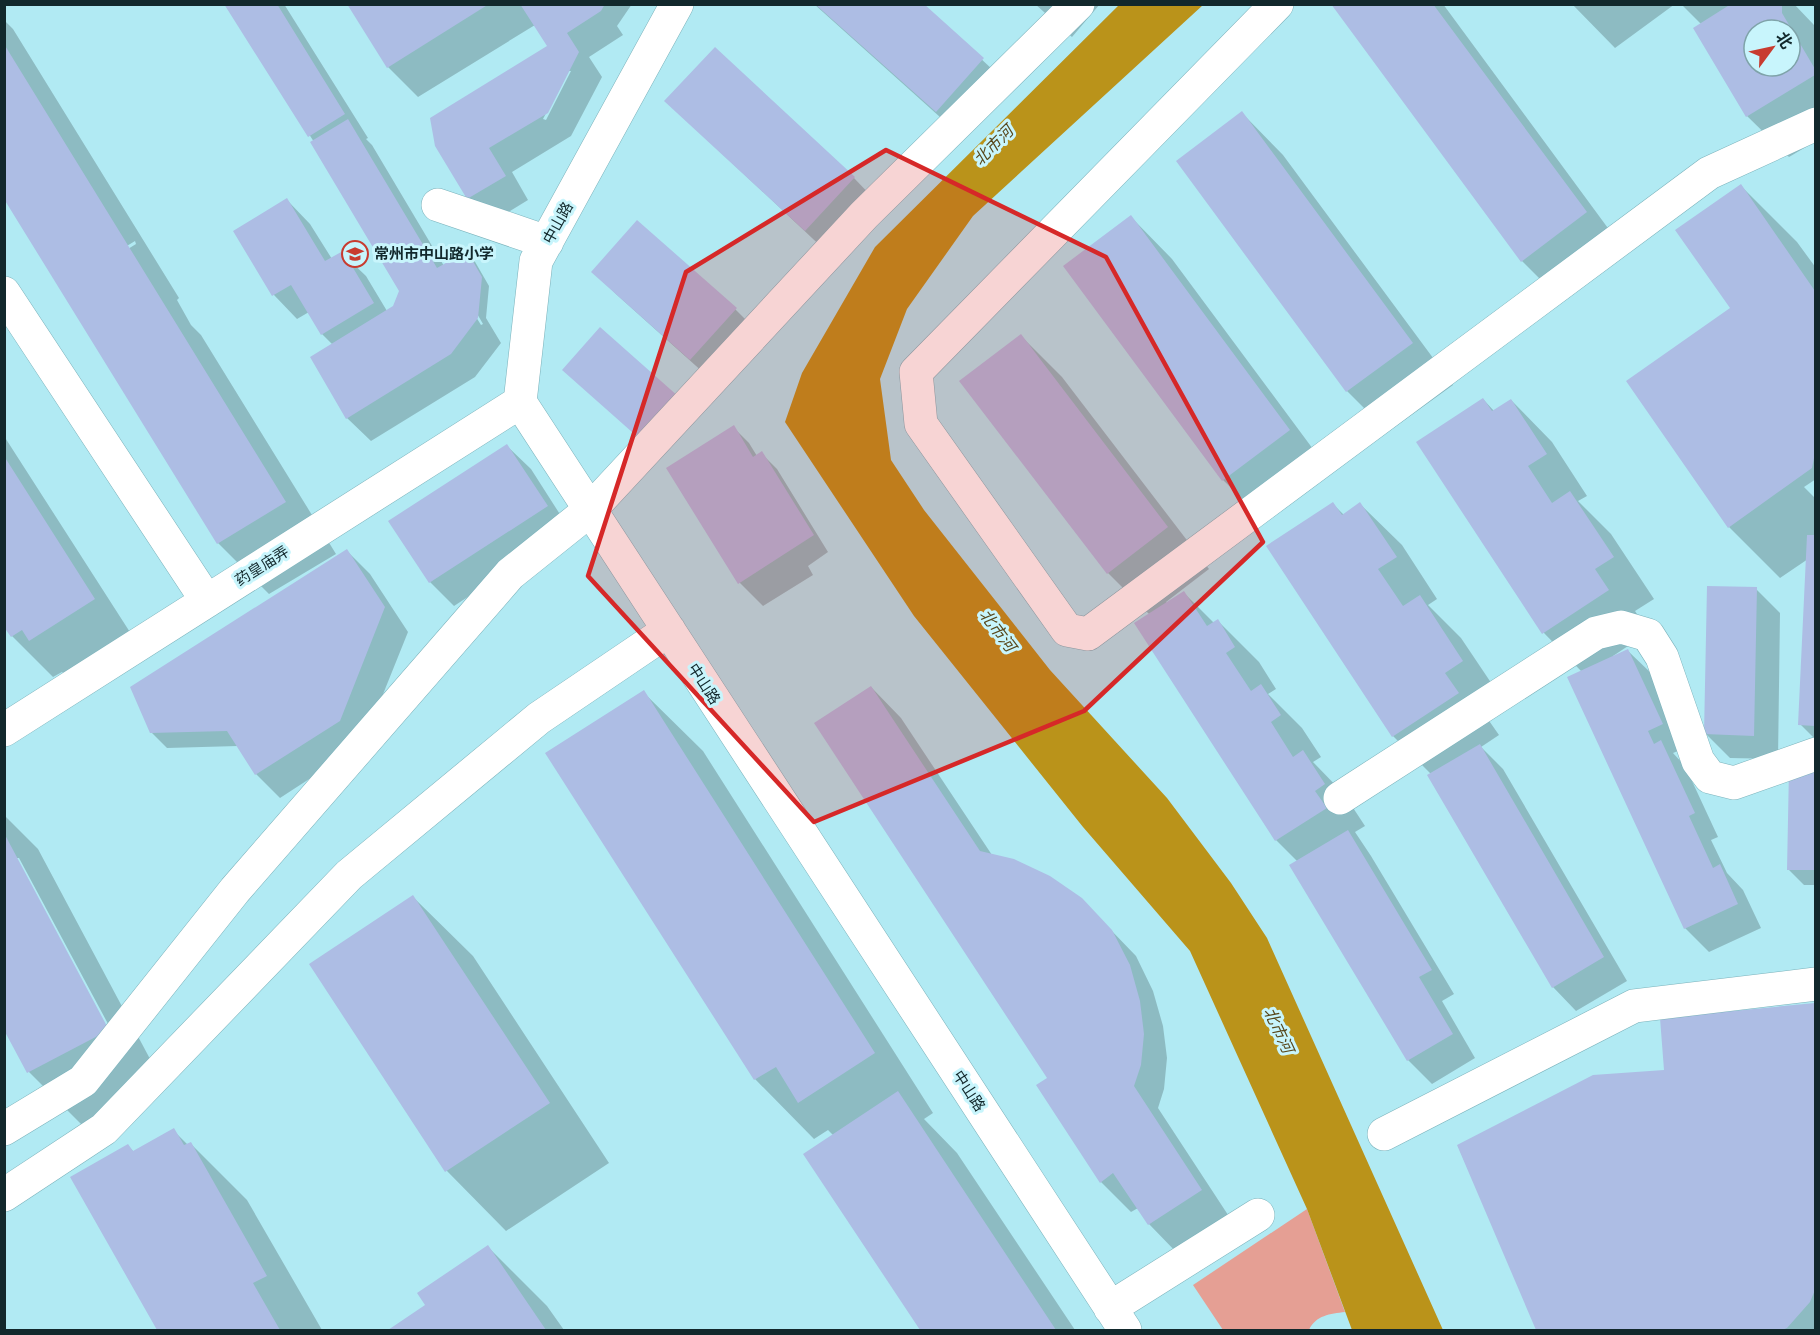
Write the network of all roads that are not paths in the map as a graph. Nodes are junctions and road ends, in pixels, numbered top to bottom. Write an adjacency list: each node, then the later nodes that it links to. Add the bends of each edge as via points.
1 (677, 4): 6 (street, 中山路)
2 (1078, 4): 9 (street, via 864,215)
3 (1277, 4): 4 (street, via 916,372 921,424 1066,630 1088,634 1709,173)
4 (1815, 124)
5 (438, 205): 6 (street)
6 (547, 242): 8 (street, 中山路, via 536,261)
7 (4, 293): 10 (street)
8 (520, 402): 9 (street, 中山路); 10 (street, 药皇庙弄)
9 (590, 510): 11 (street, 中山路); 16 (street, via 510,574 236,890 83,1082)
10 (207, 601): 12 (street, 药皇庙弄)
11 (669, 630): 18 (street, via 539,718 349,875 104,1129); 20 (street, 中山路)
12 (4, 729)
13 (1815, 754): 14 (street, via 1734,783 1710,777 1698,762 1662,657 1648,635 1622,627 1596,633)
14 (1340, 798)
15 (1815, 984): 17 (street, via 1634,1006)
16 (4, 1129)
17 (1384, 1134)
18 (4, 1195)
19 (1258, 1215): 20 (street)
20 (1117, 1319)

